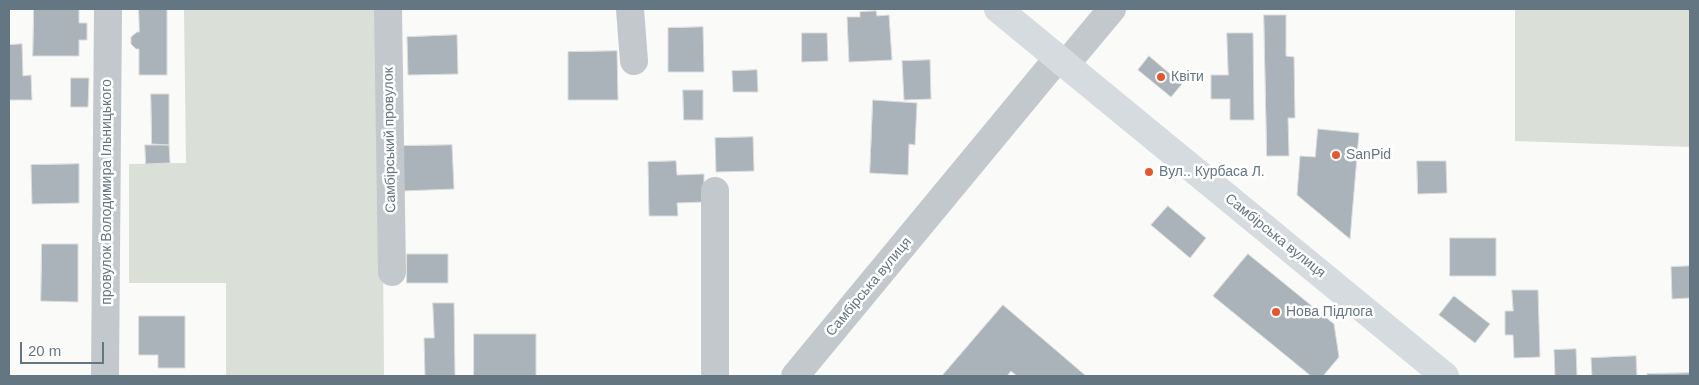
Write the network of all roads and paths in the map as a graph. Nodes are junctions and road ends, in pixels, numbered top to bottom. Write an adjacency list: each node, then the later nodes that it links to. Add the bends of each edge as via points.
1 (108, 9): 10 (street, провулок Володимира Ільницького)
2 (388, 9): 9 (street, Самбірський провулок)
3 (630, 9): 6 (street)
4 (998, 9): 7 (main road, Самбірська вулиця)
5 (1112, 9): 7 (street)
6 (634, 61)
7 (1062, 61): 12 (street, Самбірська вулиця); 13 (main road, Самбірська вулиця)
8 (715, 191): 11 (street)
9 (392, 272)
10 (105, 376)
11 (715, 376)
12 (795, 376)
13 (1446, 376)

